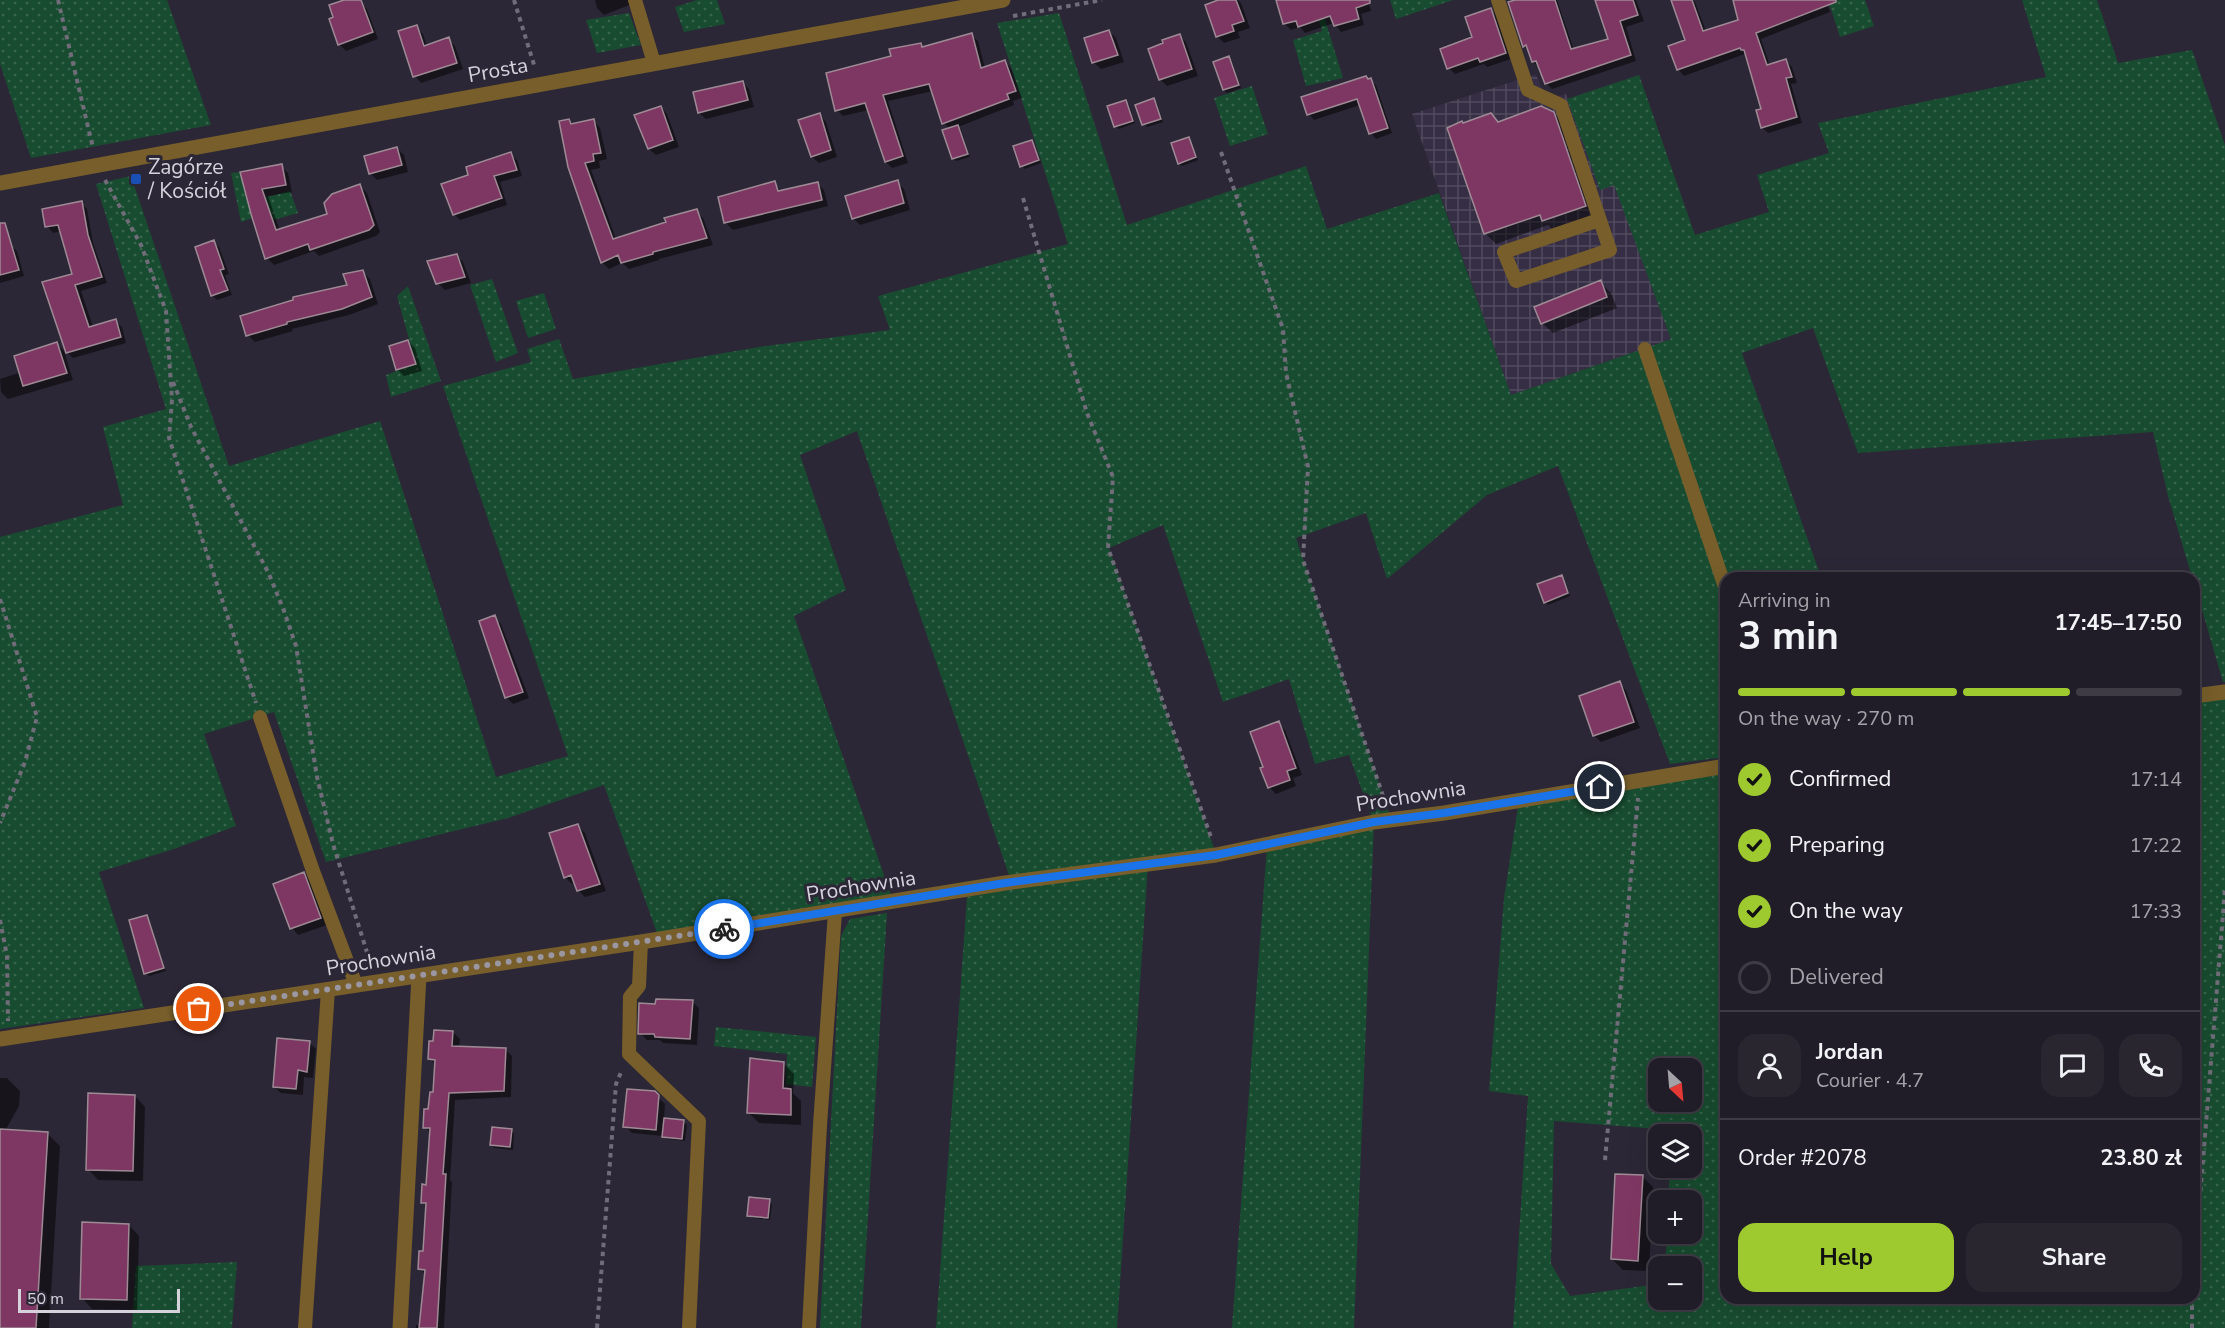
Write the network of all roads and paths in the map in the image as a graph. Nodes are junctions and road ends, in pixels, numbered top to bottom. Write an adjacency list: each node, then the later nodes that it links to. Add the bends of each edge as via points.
1 (58, 0): 9 (path)
2 (514, 0): 7 (path)
3 (634, 0): 6 (lane)
4 (1003, 0): 6 (street, Prosta)
5 (1498, 0): 12 (lane, via 1528,90 1561,105)
6 (654, 63): 7 (street, Prosta)
7 (539, 84): 9 (street, Prosta)
8 (1221, 152): 22 (path, via 1283,329 1286,373 1308,467 1303,560)
9 (96, 165): 10 (street, Prosta); 14 (path, via 141,245 166,311)
10 (0, 183)
11 (1023, 198): 24 (path, via 1087,413 1113,477 1108,548)
12 (1599, 220): 12 (lane, via 1610,250 1516,281 1504,252)
13 (1645, 349): 15 (lane)
14 (171, 376): 19 (path, via 169,438); 30 (path, via 190,427 268,574 296,646 317,777)
15 (1720, 572)
16 (0, 599): 23 (path, via 37,717 25,762)
17 (2225, 692): 18 (street)
18 (2200, 695)
19 (260, 717): 31 (lane)
20 (1720, 767): 21 (street, Prochownia)
21 (1640, 780): 22 (street, Prochownia); 35 (path)
22 (1390, 820): 24 (street, Prochownia)
23 (0, 823)
24 (1216, 855): 26 (street, Prochownia, via 1005,883)
25 (2225, 889): 36 (path)
26 (836, 912): 28 (street, Prochownia); 42 (lane)
27 (0, 920): 33 (path, via 7,956)
28 (641, 942): 29 (street, Prochownia); 34 (lane, via 639,986 630,997)
29 (419, 976): 30 (street, Prochownia); 39 (street)
30 (376, 982): 31 (street, Prochownia)
31 (356, 985): 32 (street, Prochownia)
32 (328, 990): 33 (street, Prochownia); 38 (lane)
33 (4, 1038)
34 (629, 1054): 40 (path, via 616,1084); 41 (lane, via 699,1121)
35 (1605, 1160)
36 (2200, 1198)
37 (2192, 1304): 43 (path)
38 (305, 1328)
39 (400, 1328)
40 (597, 1328)
41 (688, 1328)
42 (809, 1328)
43 (2192, 1328)

